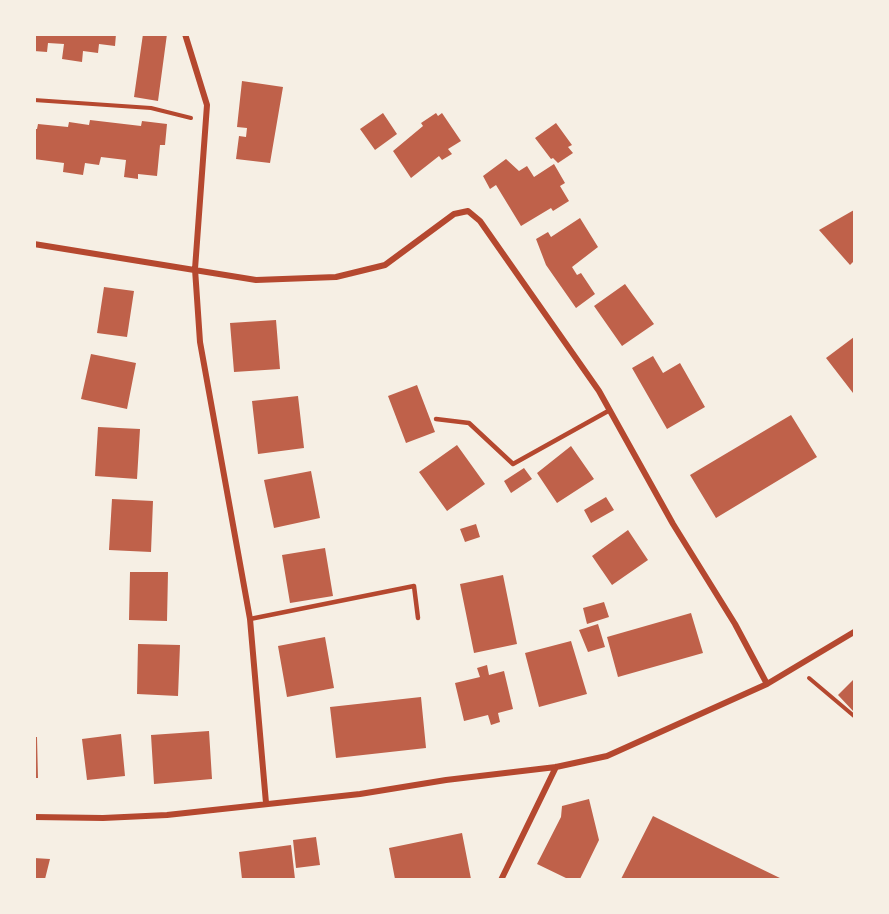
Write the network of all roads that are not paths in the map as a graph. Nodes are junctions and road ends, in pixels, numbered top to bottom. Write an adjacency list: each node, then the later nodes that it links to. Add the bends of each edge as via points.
1 (185, 34): 3 (street, via 207,105)
2 (34, 243): 3 (street)
3 (195, 269): 4 (street, via 256,280 336,277 385,265 454,214 468,212 480,221); 7 (street, via 200,342)
4 (610, 410): 5 (lane, via 513,464 469,423); 9 (street)
5 (436, 419)
6 (418, 618): 7 (lane, via 414,586)
7 (250, 619): 11 (street)
8 (855, 632): 9 (street)
9 (766, 684): 10 (street, via 607,756)
10 (556, 767): 11 (street); 13 (street)
11 (266, 803): 12 (street, via 167,815)
12 (34, 817)
13 (501, 879)

